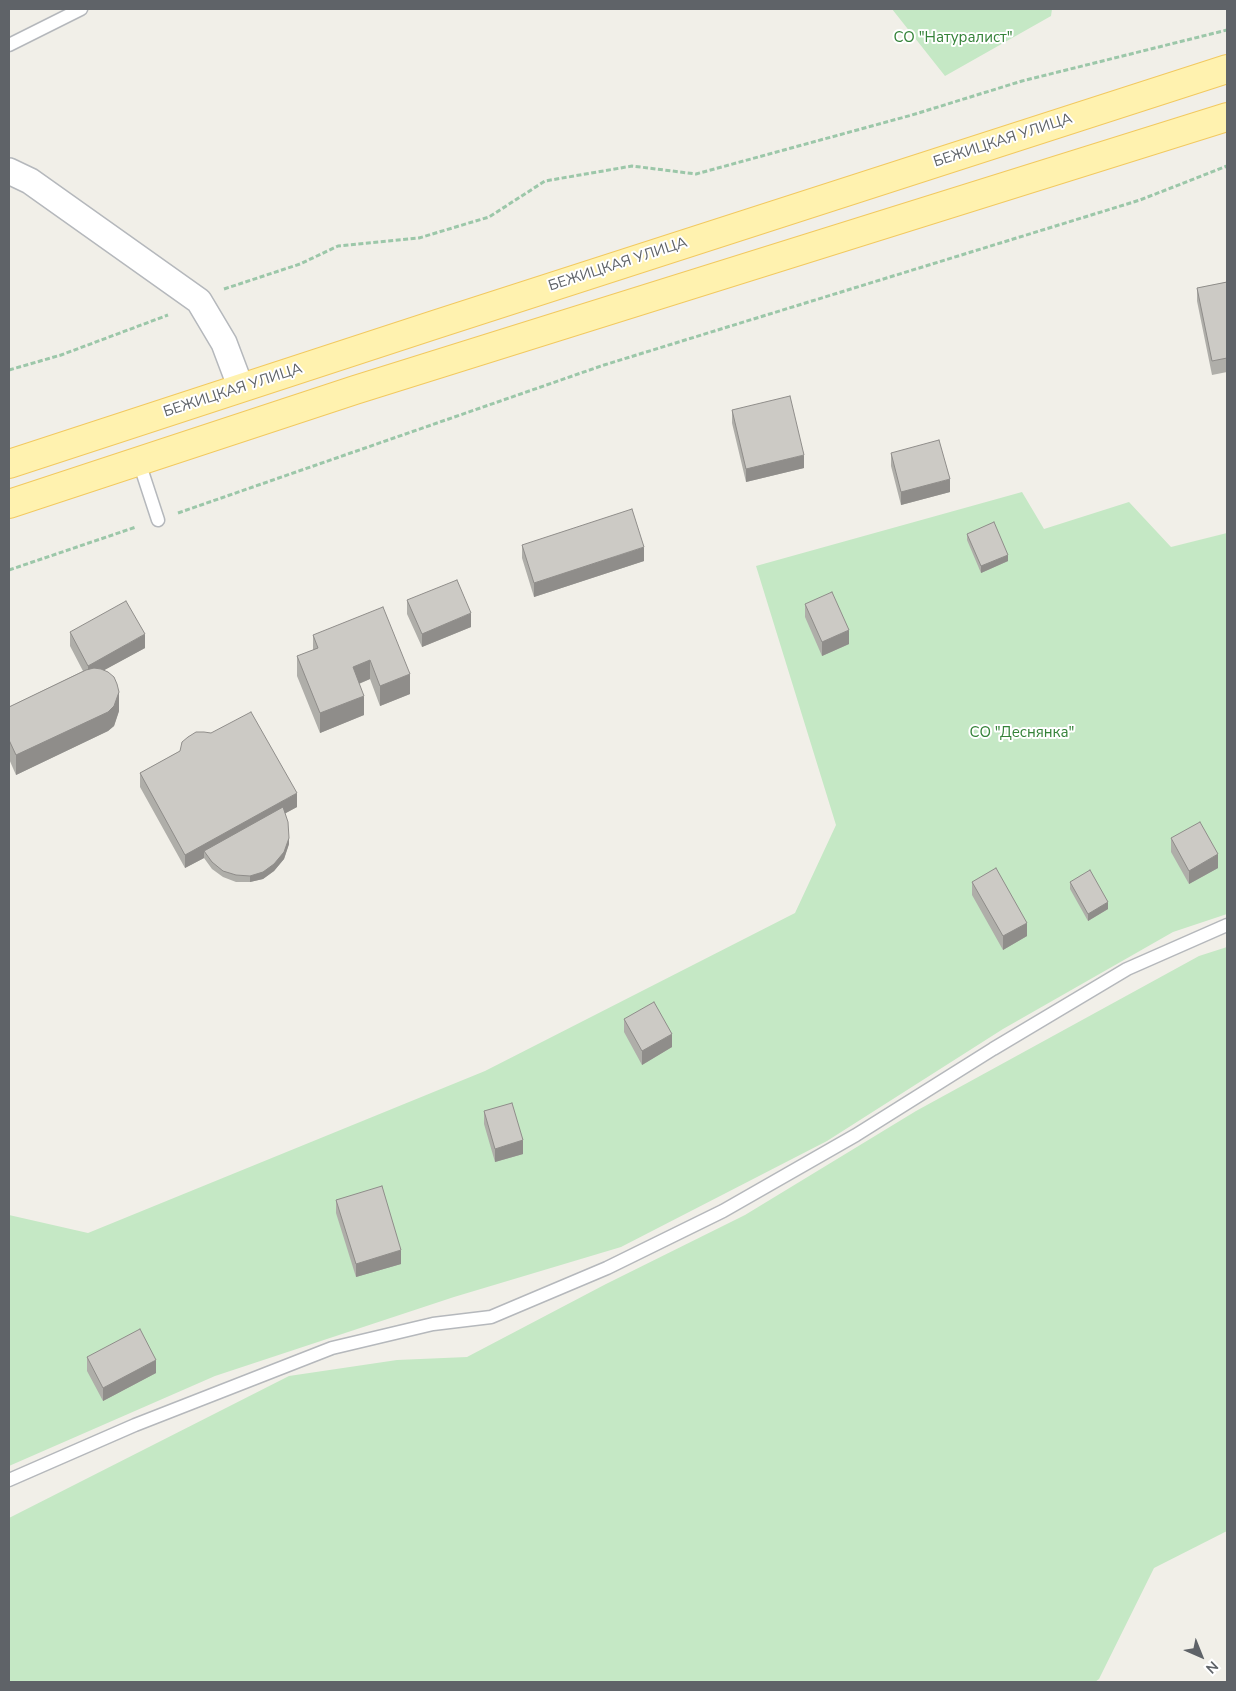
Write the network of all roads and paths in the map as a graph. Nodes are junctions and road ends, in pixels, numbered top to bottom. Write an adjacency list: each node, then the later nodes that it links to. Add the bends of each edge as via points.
1 (81, 9): 3 (lane)
2 (1227, 30): 8 (path, via 1022,81 912,116 696,174 632,166 544,181 489,217 419,238 338,246 300,264)
3 (9, 45)
4 (1227, 69): 10 (main road, БЕЖИЦКАЯ УЛИЦА)
5 (1227, 117): 11 (main road, via 355,390)
6 (1227, 166): 14 (path, via 1140,200 604,364)
7 (9, 171): 8 (street, via 30,181)
8 (199, 301): 9 (path, via 125,331); 10 (street, via 224,344)
9 (9, 370)
10 (241, 388): 12 (main road, БЕЖИЦКАЯ УЛИЦА)
11 (139, 462): 13 (main road); 14 (lane)
12 (9, 464)
13 (9, 504)
14 (158, 520): 15 (path)
15 (9, 570)
16 (1227, 925): 17 (lane, via 1126,969 856,1135 723,1211 607,1268 491,1317 433,1324 332,1348)
17 (9, 1480)

